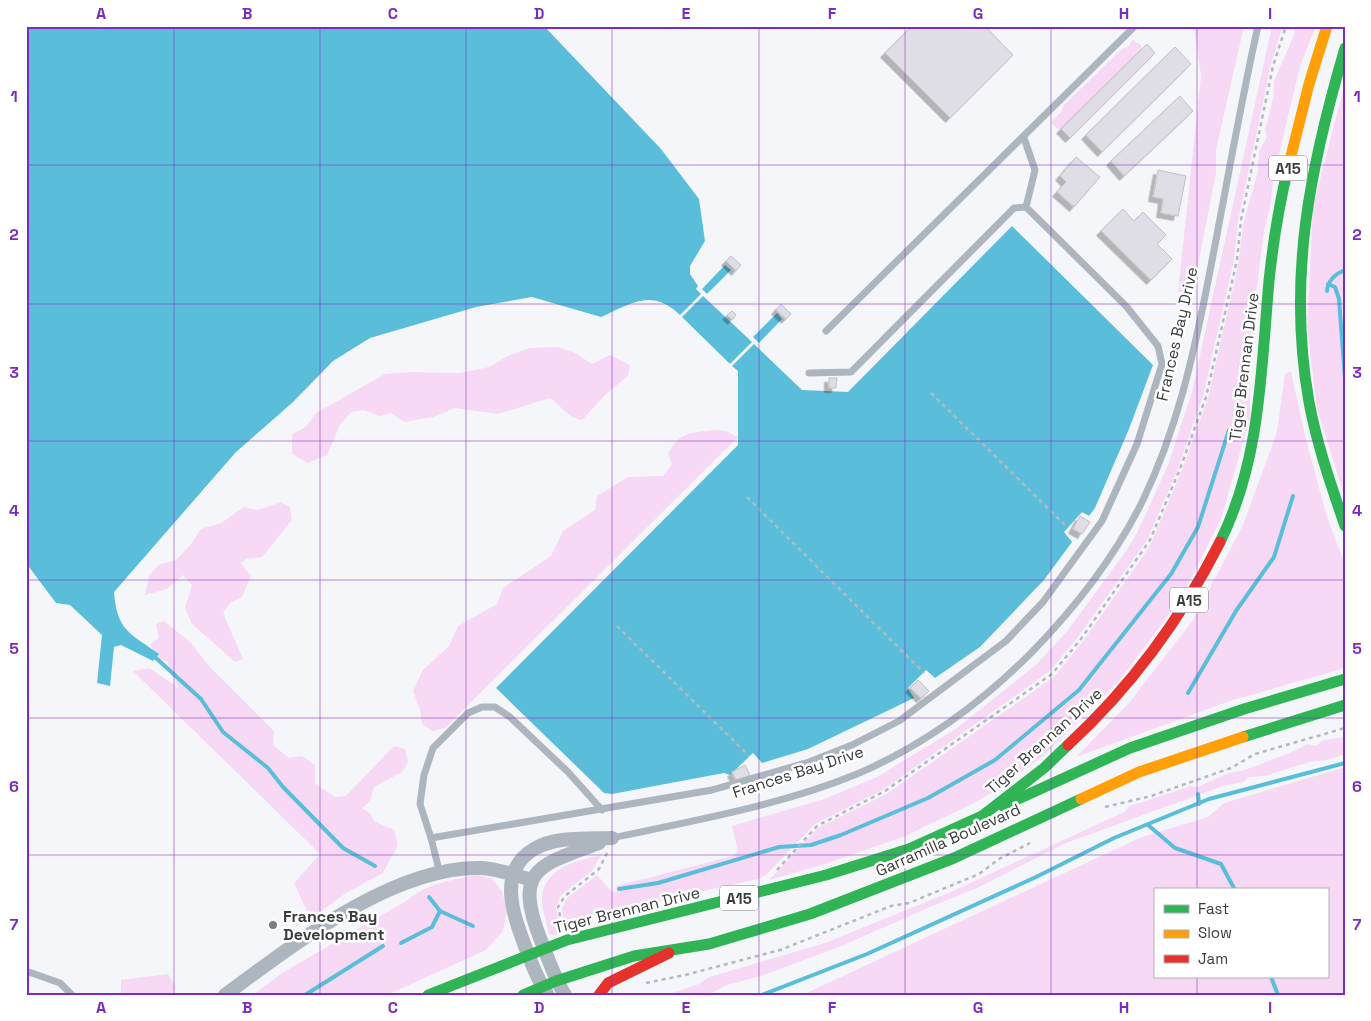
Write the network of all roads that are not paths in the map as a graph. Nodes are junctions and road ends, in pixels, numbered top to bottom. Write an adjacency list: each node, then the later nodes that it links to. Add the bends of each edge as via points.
1 (1135, 26): 5 (lane)
2 (1258, 26): 15 (lane, Frances Bay Drive, via 1190,373 1169,437 1143,500 1123,536 1061,622 992,690 955,719 865,770 750,809)
3 (1327, 26): 13 (main road, Tiger Brennan Drive / A15, via 1299,117 1279,216 1271,262 1257,420 1240,490 1214,555 1172,626 1107,709 1027,782)
4 (1345, 48): 9 (main road, A15, via 1310,170 1298,259 1299,329 1306,396)
5 (1024, 138): 6 (lane, via 1035,170); 7 (lane)
6 (1026, 207): 8 (lane, via 1014,208 851,372); 12 (lane, via 1126,306 1158,346 1162,364 1137,444 1102,521 1085,546 1043,602 1006,641 899,721 809,762 712,790)
7 (826, 332)
8 (809, 374)
9 (1345, 526)
10 (1345, 679): 13 (main road, Garramilla Boulevard, via 1130,748)
11 (1343, 706): 20 (main road, Garramilla Boulevard, via 1139,772 954,858 826,908 759,931)
12 (602, 810): 14 (lane); 14 (lane, via 568,772 510,717 495,707 482,707 468,712 434,748 424,775 420,804)
13 (982, 816): 19 (main road, Tiger Brennan Drive / A15, via 909,849 826,875)
14 (431, 838): 16 (lane)
15 (612, 838): 17 (street, Frances Bay Drive, via 540,846 523,858); 18 (street, Frances Bay Drive, via 554,859)
16 (440, 874): 17 (street, via 480,868); 26 (street, via 405,884 360,905 323,926)
17 (513, 874): 18 (street); 21 (street, via 511,906)
18 (532, 880): 19 (street, via 528,900)
19 (544, 948): 21 (main road, Tiger Brennan Drive / A15); 23 (street)
20 (672, 951): 23 (main road, Garramilla Boulevard, via 634,956); 30 (main road, via 608,983)
21 (528, 955): 24 (street); 27 (main road, Tiger Brennan Drive / A15)
22 (26, 971): 25 (lane, via 60,983)
23 (556, 980): 24 (main road); 29 (street)
24 (544, 991): 28 (main road)
25 (72, 995)
26 (225, 995)
27 (428, 995)
28 (523, 995)
29 (565, 995)
30 (598, 995)

